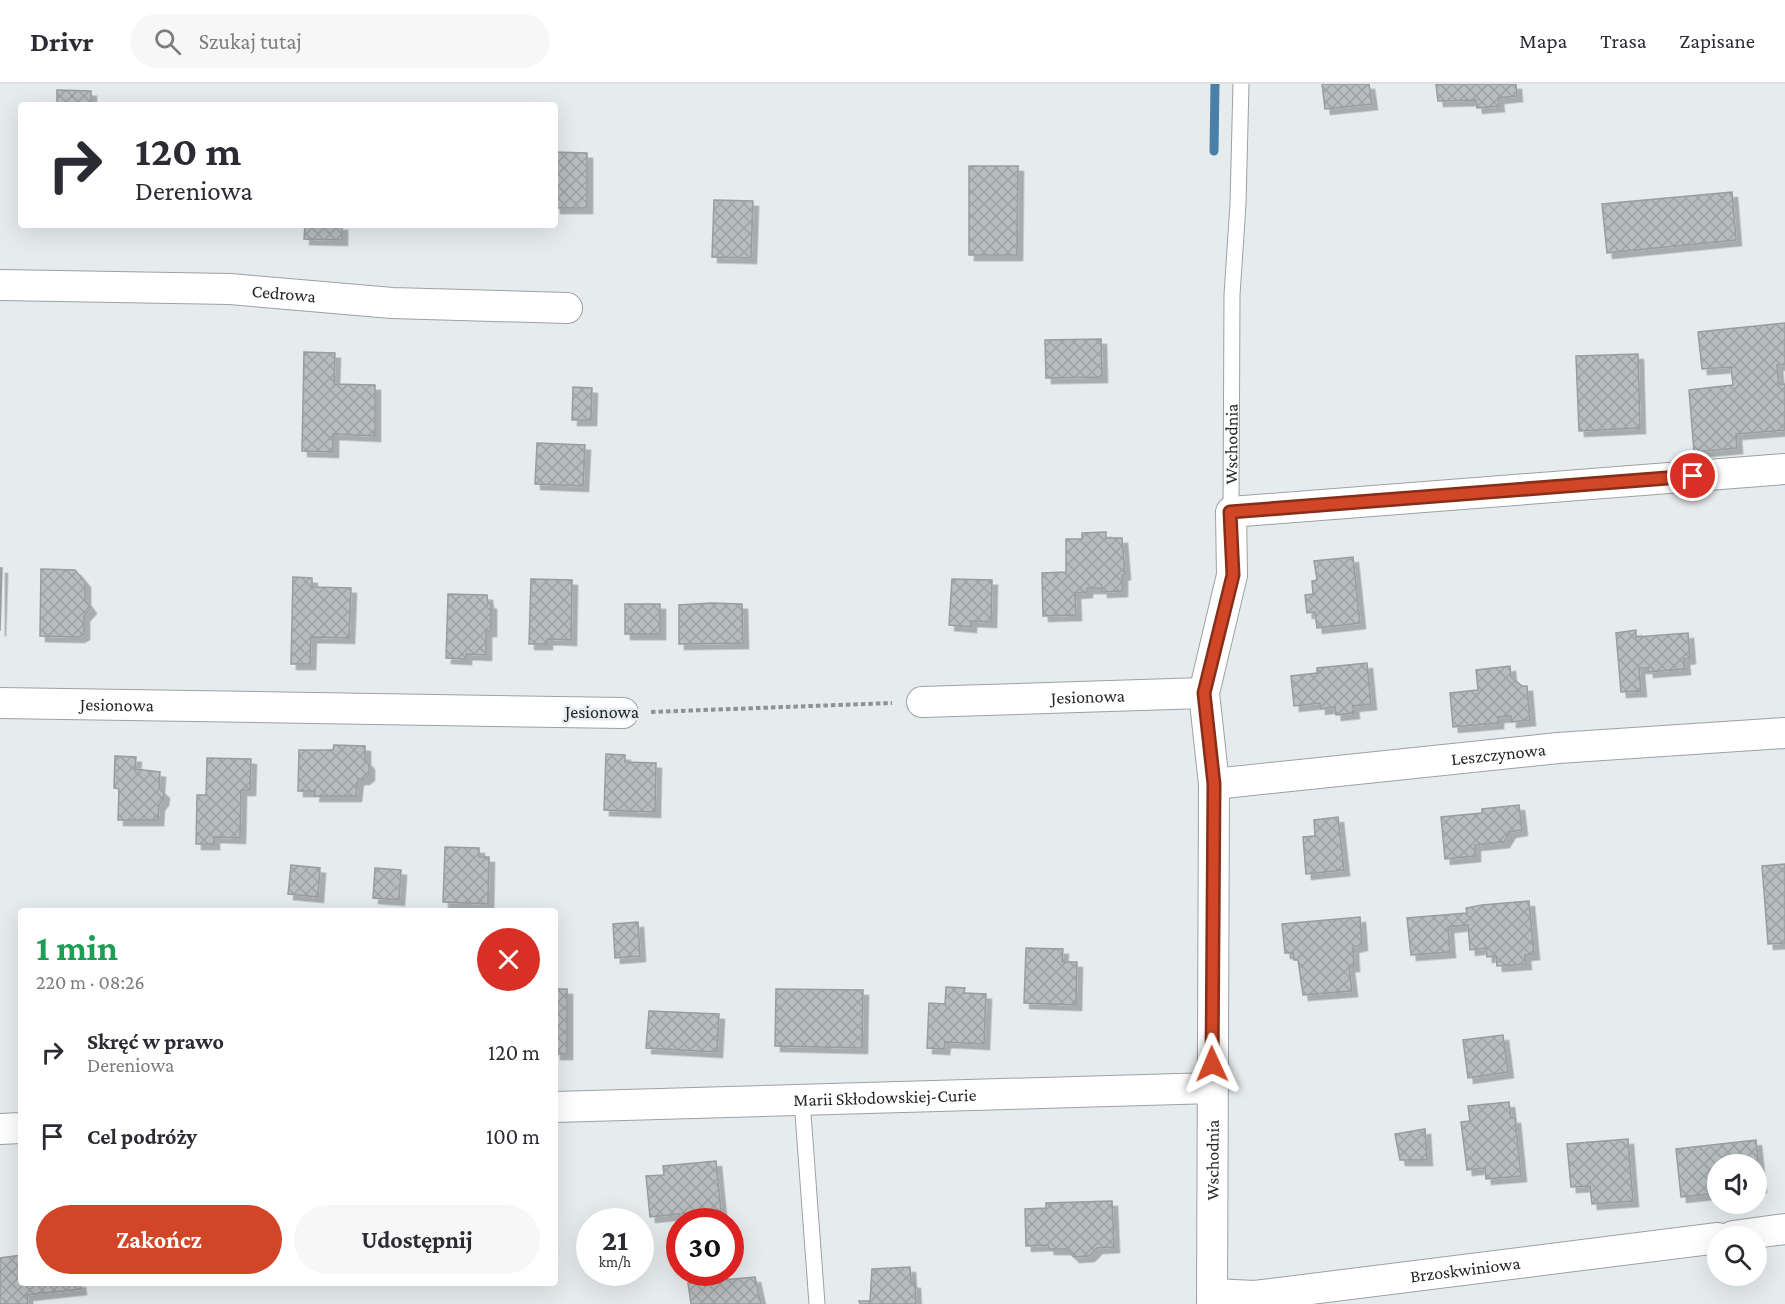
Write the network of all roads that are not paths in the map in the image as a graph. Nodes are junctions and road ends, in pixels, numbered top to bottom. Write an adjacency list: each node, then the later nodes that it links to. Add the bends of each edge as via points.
1 (1241, 84): 5 (lane, Wschodnia, via 1232,295)
2 (0, 285): 3 (street, Cedrowa, via 230,289 392,303)
3 (567, 308)
4 (1785, 469): 5 (street)
5 (1230, 512): 6 (street, Wschodnia, via 1233,575)
6 (1204, 693): 7 (street, Jesionowa); 11 (street, Wschodnia)
7 (922, 702)
8 (0, 703): 9 (street, Jesionowa)
9 (623, 713)
10 (1785, 734): 11 (street, Leszczynowa, via 1558,748)
11 (1214, 784): 12 (street, Wschodnia)
12 (1213, 1088): 13 (street, Marii Skłodowskiej-Curie); 20 (street, Wschodnia)
13 (802, 1100): 14 (street, Marii Skłodowskiej-Curie); 21 (lane)
14 (558, 1107)
15 (18, 1128): 16 (street)
16 (0, 1129)
17 (1785, 1229): 18 (street)
18 (1767, 1231)
19 (1707, 1239): 20 (street, Brzoskwiniowa)
20 (1212, 1299)
21 (817, 1304)

